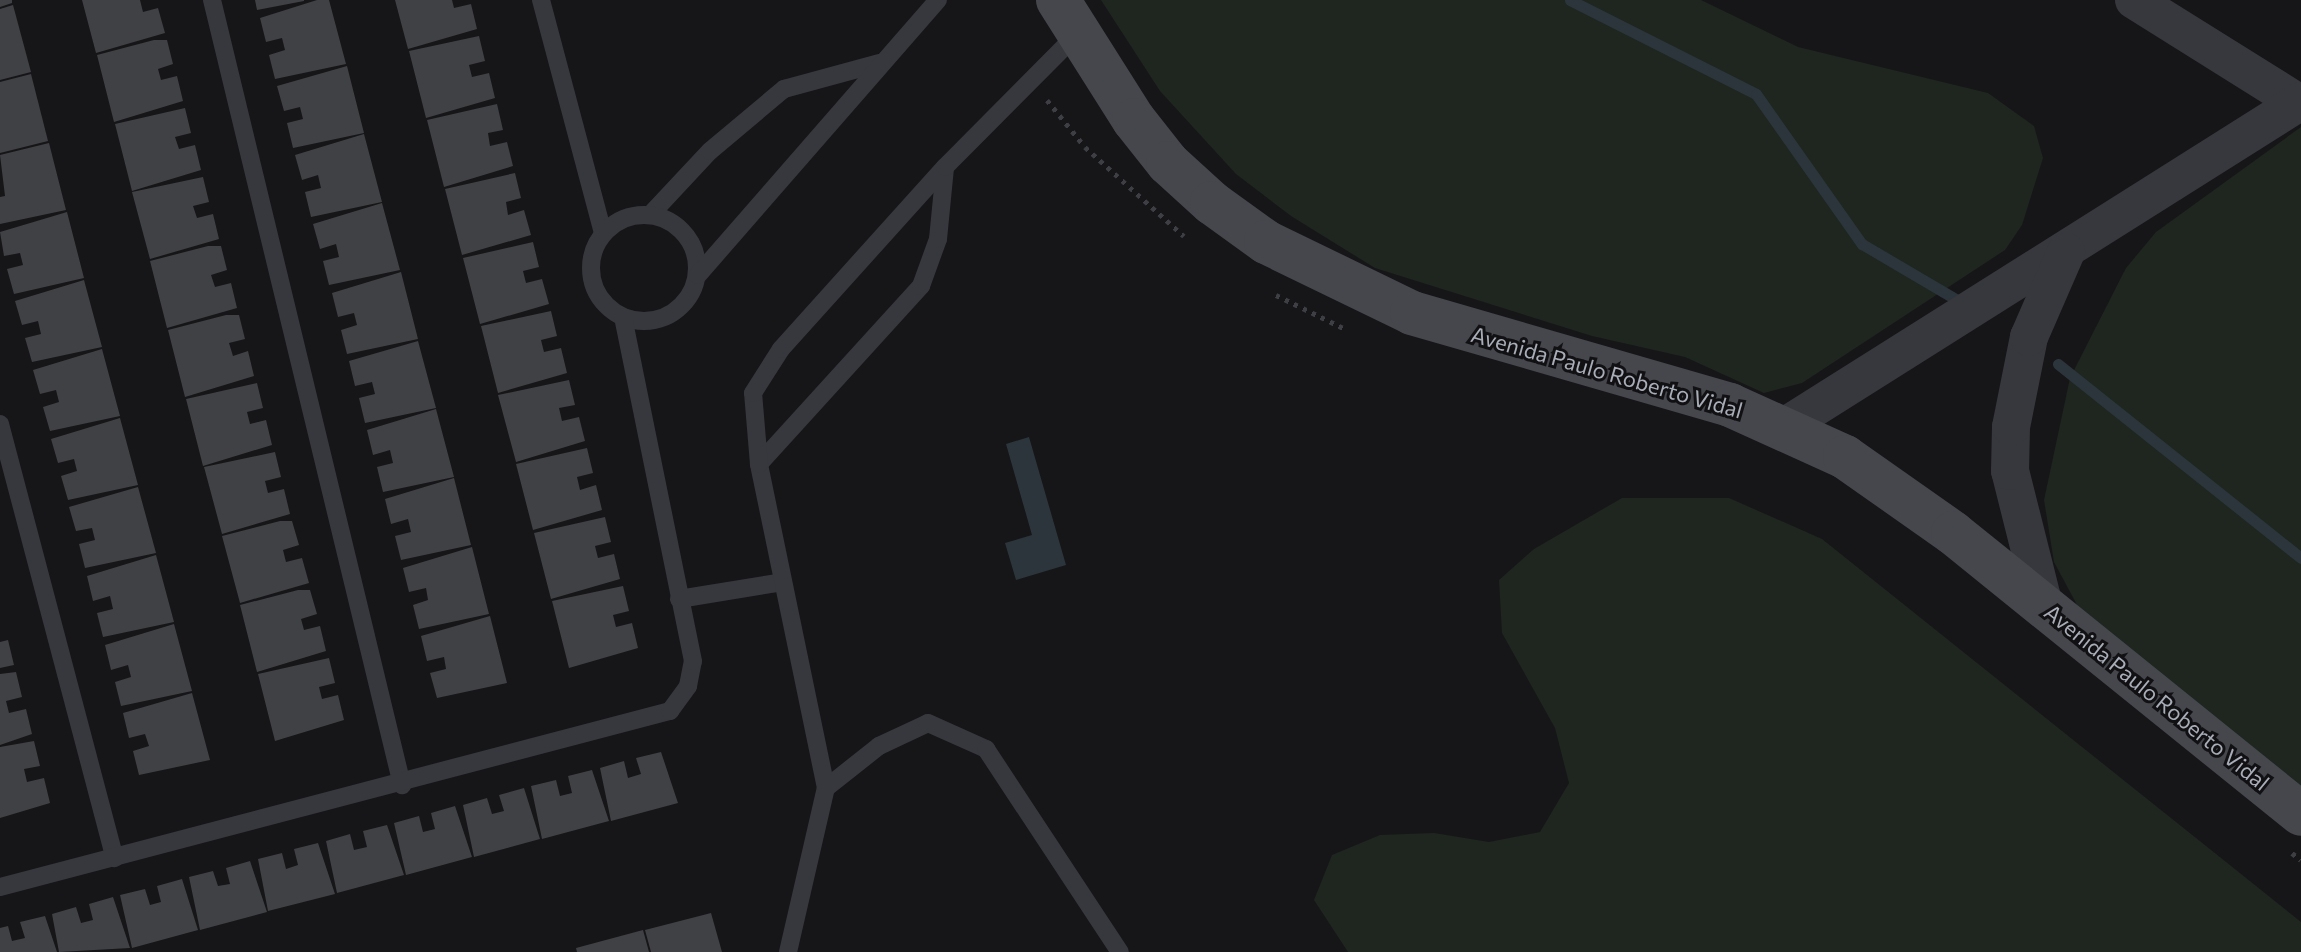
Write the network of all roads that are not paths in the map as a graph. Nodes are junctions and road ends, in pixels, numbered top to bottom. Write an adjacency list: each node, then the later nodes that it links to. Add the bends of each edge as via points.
1 (212, 0): 20 (lane)
2 (541, 0): 10 (lane)
3 (938, 0): 6 (lane)
4 (2134, 0): 7 (street)
5 (1067, 17): 8 (lane, via 1031,80); 15 (street, Avenida Paulo Roberto Vidal, via 1168,163 1266,242 1412,313 1645,378)
6 (880, 63): 9 (lane, via 784,89 710,151); 12 (lane)
7 (2300, 102): 11 (street)
8 (945, 167): 16 (lane, via 938,239 921,286); 16 (lane, via 781,349 753,393)
9 (651, 214): 10 (lane, via 625,218); 12 (lane, via 682,229 692,243)
10 (603, 233): 13 (lane, via 594,249 592,281 609,308)
11 (2066, 252): 15 (street); 19 (street, via 2029,337 2011,427 2010,471)
12 (698, 275): 13 (lane, via 683,305 670,315 654,321)
13 (623, 317): 18 (lane)
14 (0, 424): 23 (lane)
15 (1784, 427): 19 (street, Avenida Paulo Roberto Vidal, via 1845,457 1903,496)
16 (759, 464): 17 (lane)
17 (783, 582): 18 (lane); 21 (lane)
18 (679, 599): 20 (lane, via 693,661 688,686 670,711)
19 (2044, 606): 22 (street, Avenida Paulo Roberto Vidal)
20 (402, 785): 23 (lane)
21 (826, 788): 25 (lane); 26 (lane, via 879,746 928,723 986,749)
22 (2295, 832)
23 (115, 858): 24 (lane)
24 (0, 887)
25 (788, 952)
26 (1120, 952)

